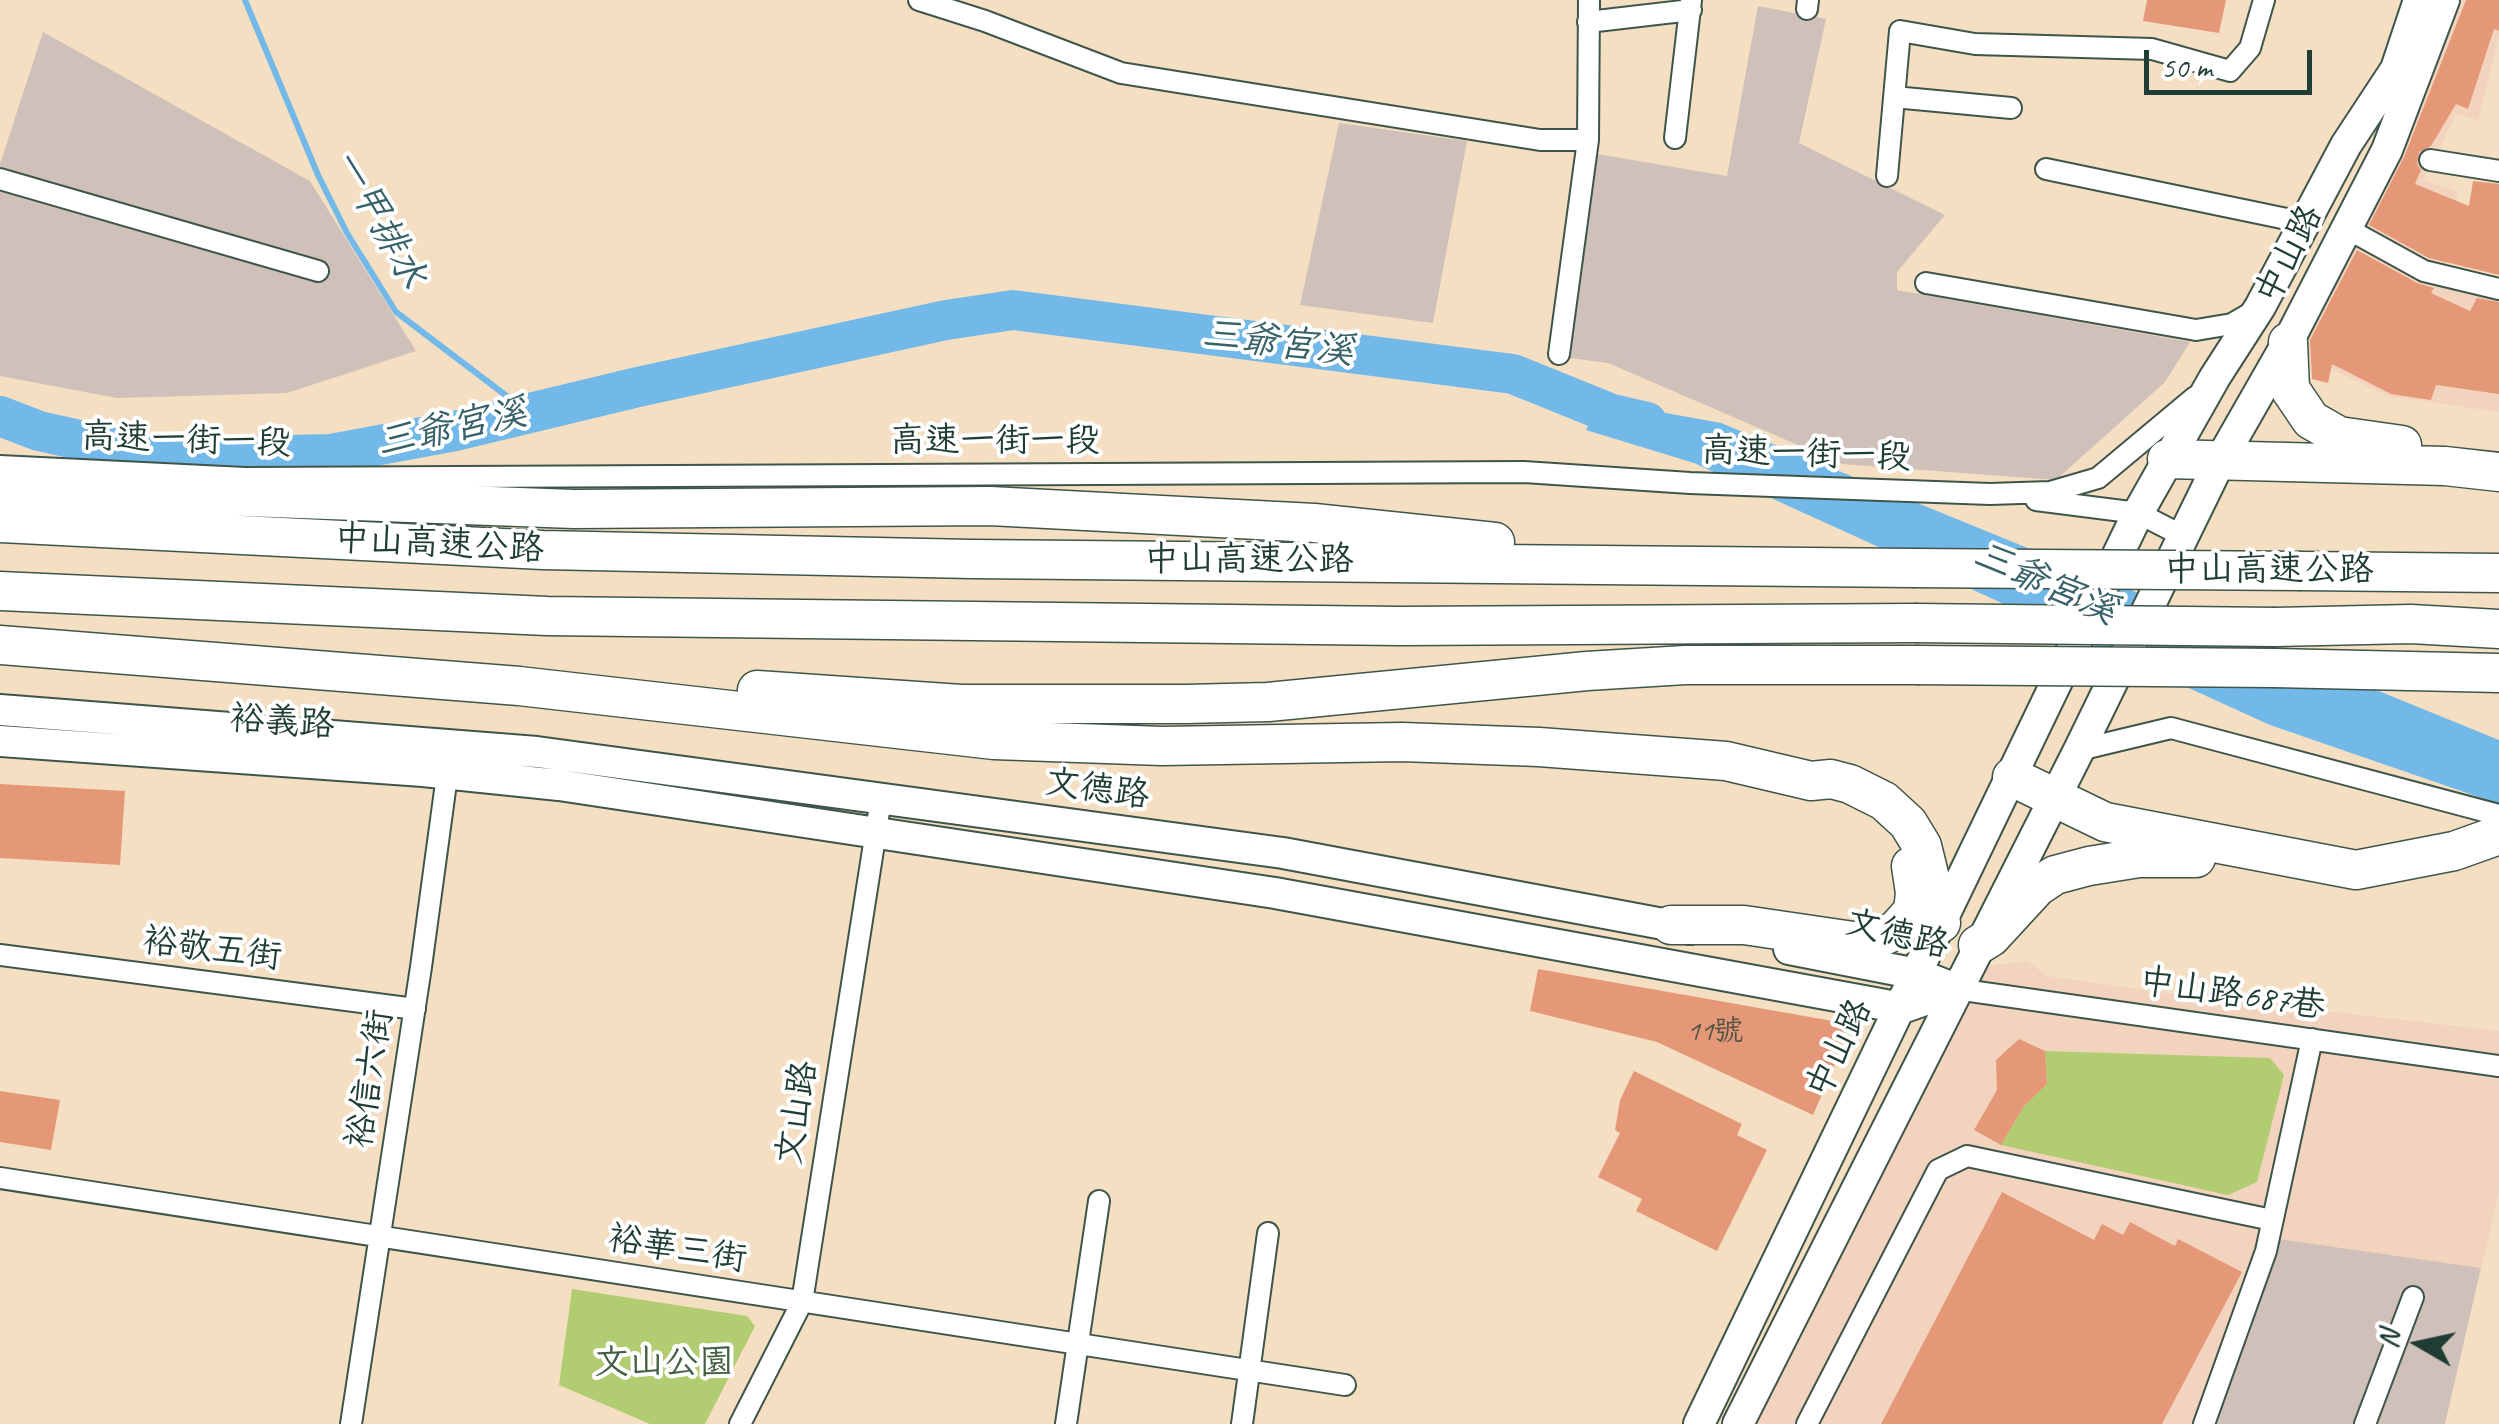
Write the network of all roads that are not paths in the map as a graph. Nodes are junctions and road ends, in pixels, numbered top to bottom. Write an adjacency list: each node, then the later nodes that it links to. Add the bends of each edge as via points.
1 (920, 0): 11 (street, via 1122,73 1540,140)
2 (1590, 0): 7 (street)
3 (2264, 0): 8 (street, via 2250,48 2230,71 2152,48 1974,44 1900,31)
4 (2419, 0): 17 (street, 中山路, via 2396,69)
5 (2444, 0): 18 (street, 中山路, via 2388,150)
6 (1691, 5): 7 (street); 10 (street)
7 (1588, 22): 11 (street)
8 (1894, 97): 9 (street); 15 (street)
9 (2011, 108)
10 (1675, 138)
11 (1588, 140): 24 (street)
12 (2430, 160): 14 (street)
13 (2046, 169): 17 (street)
14 (2499, 171)
15 (1888, 176)
16 (0, 180): 19 (street)
17 (2306, 222): 22 (street, 中山路)
18 (2346, 228): 21 (street, via 2424,271); 23 (street, 中山路)
19 (318, 271)
20 (1926, 283): 22 (street, via 2196,330 2232,324)
21 (2499, 289)
22 (2260, 307): 25 (street, 中山路)
23 (2288, 342): 27 (street, 中山路); 29 (highway, via 2290,389 2312,420 2339,436 2402,445)
24 (1559, 354)
25 (2216, 377): 26 (street, 中山路); 32 (street, 高速一街一段, via 2098,478 2050,492)
26 (2168, 458): 27 (highway); 33 (street, 中山路)
27 (2220, 461): 29 (highway); 35 (street, 中山路)
28 (0, 466): 32 (street, 高速一街一段, via 245,478 1524,472)
29 (2445, 466): 30 (highway)
30 (2499, 472)
31 (0, 488): 36 (highway, via 574,509 990,506 1314,523)
32 (1990, 494): 33 (street, 高速一街一段)
33 (2138, 513): 35 (street, 高速一街一段); 48 (street, 中山路, bridge)
34 (0, 523): 36 (highway, 中山高速公路, via 544,550)
35 (2178, 545): 45 (street, 中山路, bridge)
36 (1741, 568): 37 (highway, 中山高速公路, bridge)
37 (2499, 574)
38 (0, 591): 39 (highway, 中山高速公路, bridge, via 606,618)
39 (2499, 629)
40 (0, 645): 42 (highway)
41 (2499, 673): 42 (highway, bridge, via 1685,666 1268,702 1130,705)
42 (519, 686): 49 (highway, via 994,740 1539,747 1726,761)
43 (0, 710): 47 (street, 裕義路)
44 (0, 741): 47 (street, 裕義路)
45 (2079, 750): 51 (street); 53 (street, via 2172,728)
46 (538, 752): 47 (street, 裕義路); 52 (street, 文德路)
47 (449, 759): 50 (street, 裕義路); 63 (street, 裕信六街)
48 (2012, 777): 51 (highway); 57 (street, 中山路)
49 (1811, 781): 57 (highway, via 1864,789 1908,823 1927,860); 58 (highway, via 1870,808 1900,842 1914,882 1908,920 1866,941 1744,925)
50 (559, 786): 54 (street, 文德路)
51 (2054, 798): 56 (highway, via 2104,822); 59 (street)
52 (881, 799): 54 (street, 文山路); 58 (street, 文德路, via 1284,853)
53 (2499, 816)
54 (876, 832): 64 (street, 文德路, via 1275,892); 73 (street, 文山路)
55 (2486, 840): 56 (highway)
56 (2356, 870): 59 (highway, via 2174,856 2089,866 2046,880)
57 (1941, 924): 61 (street, 中山路)
58 (1671, 925): 61 (street, 文德路)
59 (1978, 945): 62 (street)
60 (0, 955): 63 (street, 裕敬五街)
61 (1917, 974): 62 (street, 文德路); 64 (street, 中山路)
62 (1956, 989): 64 (street, 文德路); 65 (street, 中山路687巷); 82 (street)
63 (415, 1008): 71 (street, 裕信六街)
64 (1902, 1008): 81 (street, 中山路)
65 (2312, 1039): 66 (street, 中山路687巷); 69 (street)
66 (2499, 1066)
67 (0, 1178): 71 (street, 裕華三街)
68 (1100, 1201): 74 (street)
69 (2272, 1220): 83 (street, via 1967,1156 1938,1170); 84 (street)
70 (1268, 1234): 75 (street)
71 (380, 1237): 73 (street, 裕華三街); 77 (street, 裕信六街)
72 (2413, 1297): 85 (street)
73 (802, 1302): 74 (street, 裕華三街); 78 (street, 文山路)
74 (1077, 1344): 75 (street, 裕華三街); 79 (street)
75 (1250, 1371): 76 (street, 裕華三街); 80 (street)
76 (1345, 1385)
77 (350, 1424)
78 (740, 1424)
79 (1066, 1424)
80 (1242, 1424)
81 (1699, 1424)
82 (1738, 1424)
83 (1807, 1424)
84 (2204, 1424)
85 (2366, 1424)

